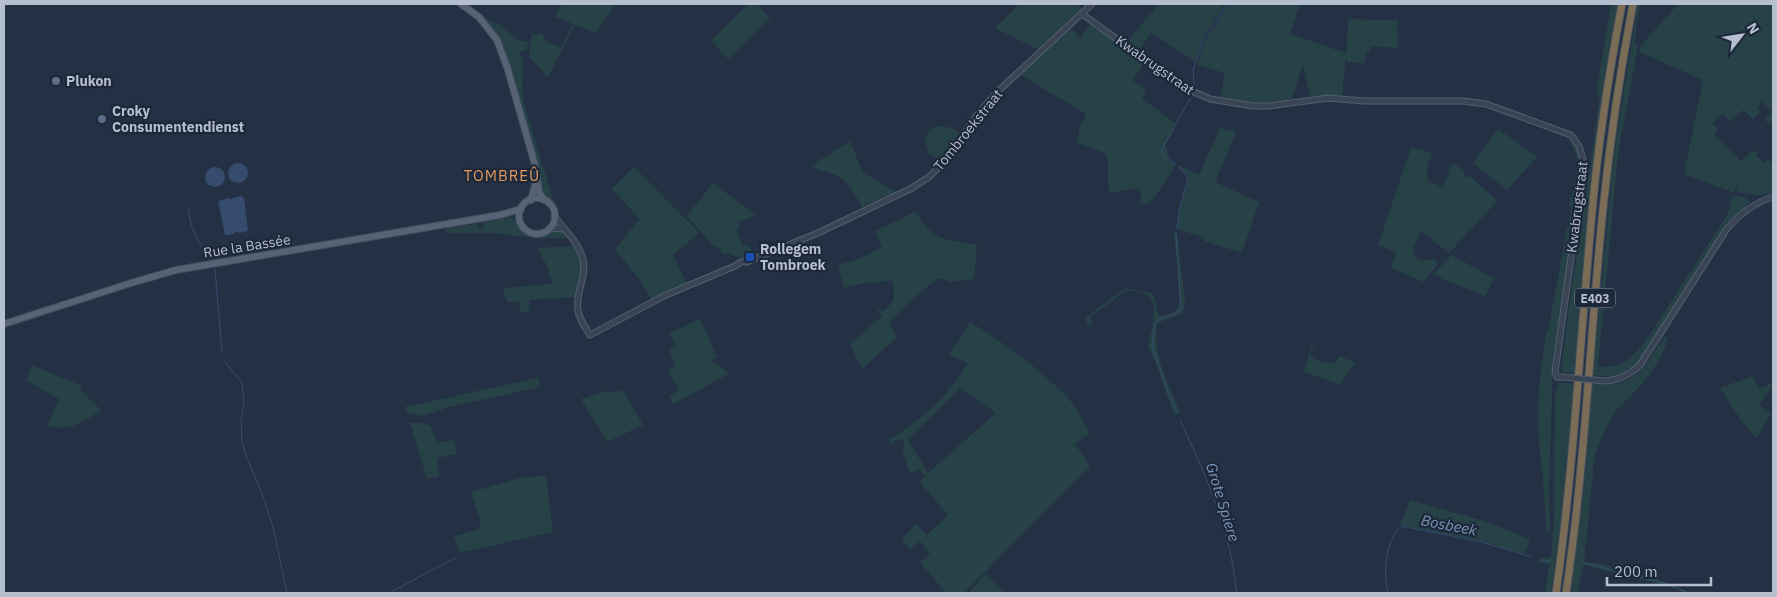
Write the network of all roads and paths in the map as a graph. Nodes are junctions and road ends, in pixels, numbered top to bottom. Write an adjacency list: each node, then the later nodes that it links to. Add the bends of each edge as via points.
1 (461, 4): 6 (main road, via 479,17 497,40 508,70)
2 (1092, 4): 5 (street, Tombroekstraat)
3 (1622, 4): 17 (highway, E403, via 1595,184)
4 (1633, 4): 18 (highway, E403, via 1614,114 1604,200 1579,496)
5 (1082, 14): 7 (street, Kwabrugstraat, bridge, via 1185,88 1210,100 1253,106 1328,98 1463,101 1502,109 1571,136 1582,151 1584,162 1555,372 1557,377 1605,381 1624,376 1640,365 1733,221 1748,208); 15 (street, Tombroekstraat, via 996,93 948,158 912,188 666,295 590,335 578,310 583,259)
6 (536, 180): 8 (main road); 9 (main road)
7 (1773, 197)
8 (531, 200): 9 (main road); 10 (main road)
9 (544, 200): 12 (main road, via 554,209)
10 (521, 210): 11 (main road, Rue la Bassée); 13 (main road)
11 (500, 216): 13 (main road, Rue la Bassée, via 514,217); 16 (main road, Rue la Bassée, via 176,270)
12 (555, 217): 14 (main road); 15 (street)
13 (521, 222): 14 (main road, via 525,229 534,233)
14 (551, 228): 15 (street)
15 (567, 230)
16 (4, 324)
17 (1556, 593)
18 (1566, 593)

